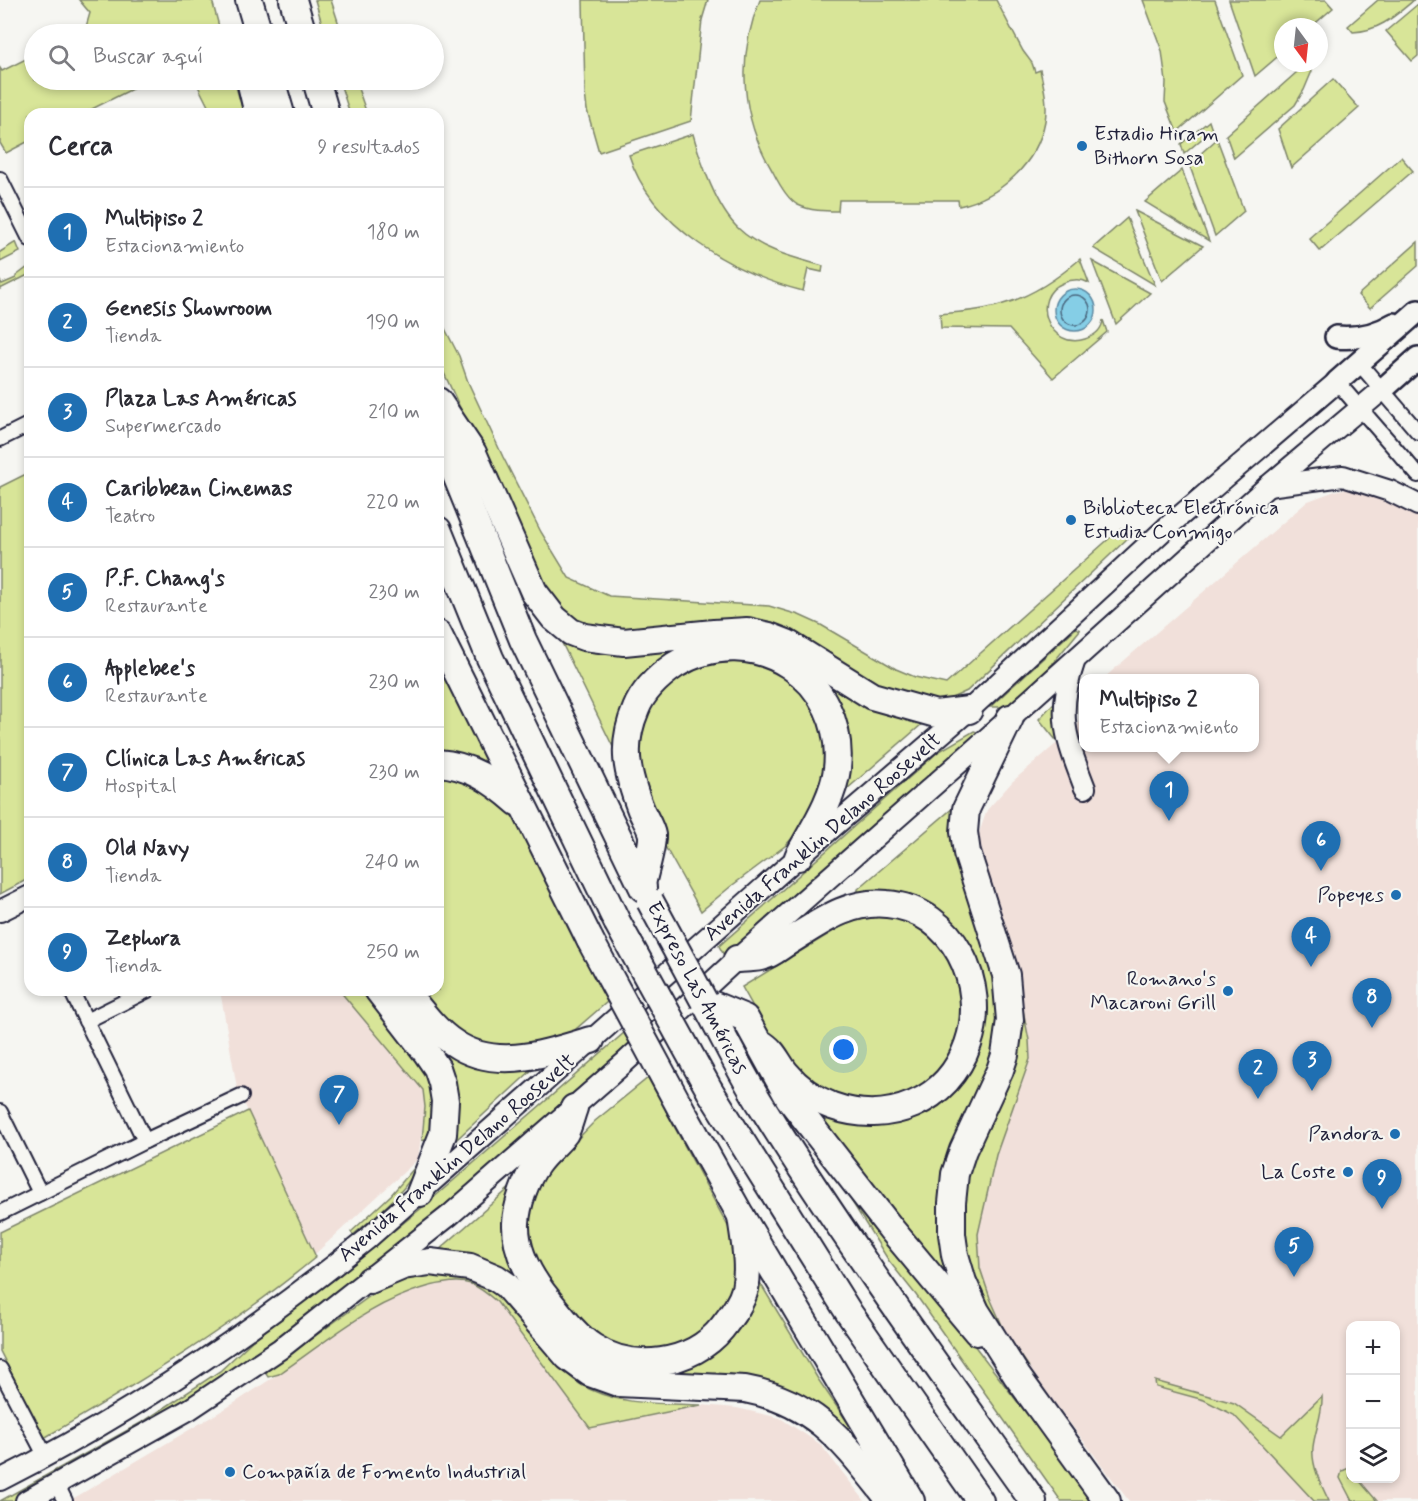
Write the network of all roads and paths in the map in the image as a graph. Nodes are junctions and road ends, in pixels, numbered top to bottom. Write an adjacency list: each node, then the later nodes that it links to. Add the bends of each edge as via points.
1 (239, 0): 4 (highway)
2 (249, 0): 5 (highway)
3 (293, 0): 6 (highway)
4 (240, 24)
5 (256, 24)
6 (300, 24)
7 (252, 90): 10 (highway)
8 (274, 90): 11 (highway)
9 (319, 90): 12 (highway)
10 (257, 108)
11 (279, 108)
12 (324, 108)
13 (0, 179): 14 (street)
14 (24, 227)
15 (1418, 310): 16 (main road, via 1382,331 1355,338); 18 (main road, Avenida Franklin Delano Roosevelt)
16 (1336, 337)
17 (1418, 358): 20 (main road, Avenida Franklin Delano Roosevelt)
18 (1359, 363): 19 (main road, Avenida Franklin Delano Roosevelt); 20 (street)
19 (1337, 382): 21 (street); 33 (main road, Avenida Franklin Delano Roosevelt, via 1166,528)
20 (1382, 390): 21 (main road, Avenida Franklin Delano Roosevelt); 24 (street)
21 (1360, 409): 27 (street); 28 (main road, Avenida Franklin Delano Roosevelt)
22 (444, 410): 33 (highway, via 473,453 534,592 571,632 624,642 758,633 787,644 872,696 936,714)
23 (24, 427): 25 (street)
24 (1418, 432)
25 (0, 439)
26 (444, 446): 39 (highway, Expreso Las Américas, via 523,640)
27 (1418, 475)
28 (1268, 486): 29 (main road, via 1342,476 1390,490); 32 (main road, Avenida Franklin Delano Roosevelt)
29 (1418, 505)
30 (444, 545): 68 (highway, Expreso Las Américas, bridge, via 490,658 617,922 710,1091 849,1313)
31 (444, 646): 37 (highway)
32 (1075, 660): 34 (main road, Avenida Franklin Delano Roosevelt); 36 (main road, via 1066,687 1064,719)
33 (969, 710): 38 (main road, Avenida Franklin Delano Roosevelt)
34 (1010, 718): 42 (main road, Avenida Franklin Delano Roosevelt); 61 (highway, via 966,809 964,832 967,853 1006,975 1010,1020 1000,1070 955,1174 952,1203 955,1255 963,1282 976,1311)
35 (444, 764): 37 (highway, via 484,776)
36 (1084, 788)
37 (525, 809): 58 (highway, bridge, via 590,940)
38 (798, 857): 39 (highway, via 837,773 837,744 826,704 811,681 775,657 750,650 699,654 666,671 642,697 629,730 626,758 630,781 652,835); 49 (main road, Avenida Franklin Delano Roosevelt)
39 (646, 892): 47 (highway, Expreso Las Américas, bridge)
40 (24, 903): 41 (main road)
41 (0, 911)
42 (737, 959): 50 (highway, via 765,956 831,915 858,904 889,904 914,911 938,925 950,937 968,969 973,994 969,1042 952,1072 918,1104 876,1114 832,1106 802,1090); 52 (main road, Avenida Franklin Delano Roosevelt)
43 (73, 996): 48 (street)
44 (136, 996): 48 (street)
45 (383, 996): 55 (highway, via 437,1068 442,1083 443,1134)
46 (409, 996): 49 (highway, via 454,1043 488,1057 544,1054)
47 (704, 1001): 50 (highway, via 745,1018); 69 (highway, Expreso Las Américas, via 762,1107 876,1279)
48 (86, 1021): 54 (street)
49 (591, 1040): 55 (main road, Avenida Franklin Delano Roosevelt)
50 (765, 1049): 61 (highway, via 789,1098 891,1230)
51 (241, 1096): 54 (street)
52 (574, 1108): 58 (highway, via 565,1133 532,1173 516,1224 520,1252 534,1281 558,1313 593,1347 620,1359 652,1363 692,1351 716,1335 739,1305 744,1290 747,1262); 59 (main road, Avenida Franklin Delano Roosevelt)
53 (0, 1112): 56 (street)
54 (145, 1141): 56 (street)
55 (420, 1192): 62 (main road, Avenida Franklin Delano Roosevelt, via 321,1276 243,1333)
56 (40, 1193): 57 (street)
57 (0, 1213)
58 (741, 1216): 67 (highway)
59 (370, 1280): 64 (main road, Avenida Franklin Delano Roosevelt, via 280,1349); 66 (highway, via 403,1266 430,1262 477,1269 506,1285 557,1346 590,1373 618,1383 726,1387 764,1393 802,1408 836,1434)
60 (0, 1369): 62 (street)
61 (1017, 1377): 70 (highway)
62 (46, 1457): 63 (main road, Avenida Franklin Delano Roosevelt)
63 (0, 1480)
64 (61, 1493): 65 (main road, Avenida Franklin Delano Roosevelt)
65 (26, 1501)
66 (891, 1501)
67 (911, 1501)
68 (981, 1501)
69 (1033, 1501)
70 (1107, 1501)

